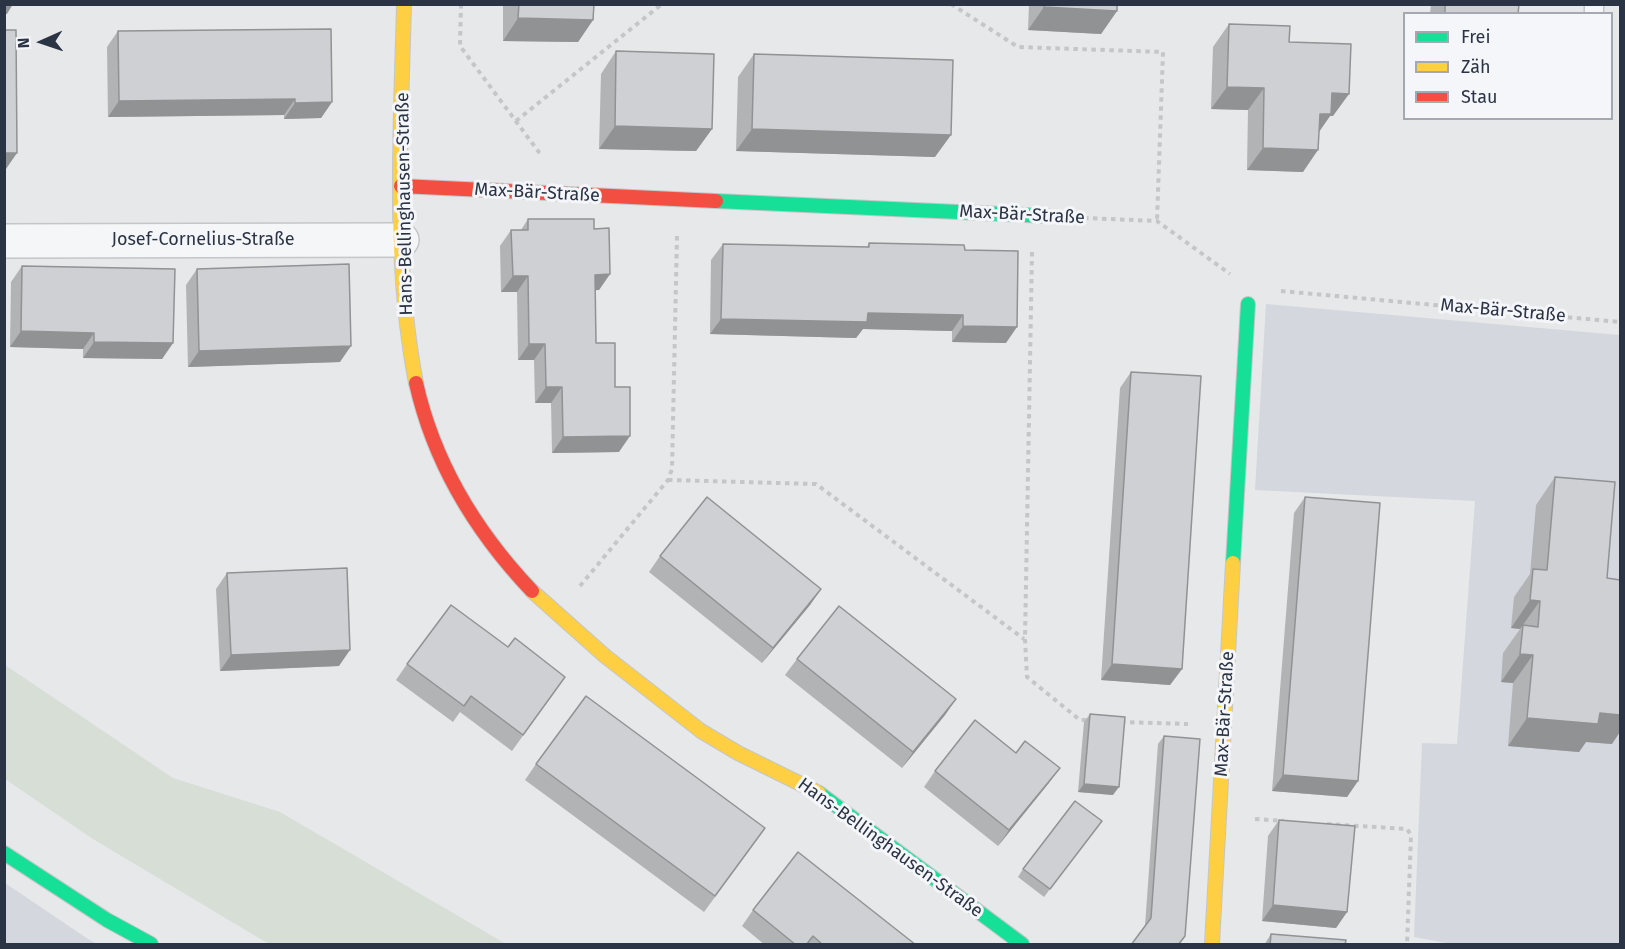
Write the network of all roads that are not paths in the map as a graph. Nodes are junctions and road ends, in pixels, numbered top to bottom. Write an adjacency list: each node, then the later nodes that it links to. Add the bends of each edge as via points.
1 (404, 4): 2 (street, Hans-Bellinghausen-Straße)
2 (401, 186): 3 (street, Max-Bär-Straße); 4 (street, Hans-Bellinghausen-Straße)
3 (1047, 216)
4 (402, 240): 5 (street, Josef-Cornelius-Straße); 9 (street, Hans-Bellinghausen-Straße, via 412,361 426,420 451,483 474,523 514,574 597,651 710,737 824,796)
5 (4, 241)
6 (1248, 304): 10 (street, Max-Bär-Straße)
7 (4, 853): 8 (street)
8 (151, 945)
9 (1022, 945)
10 (1212, 945)

